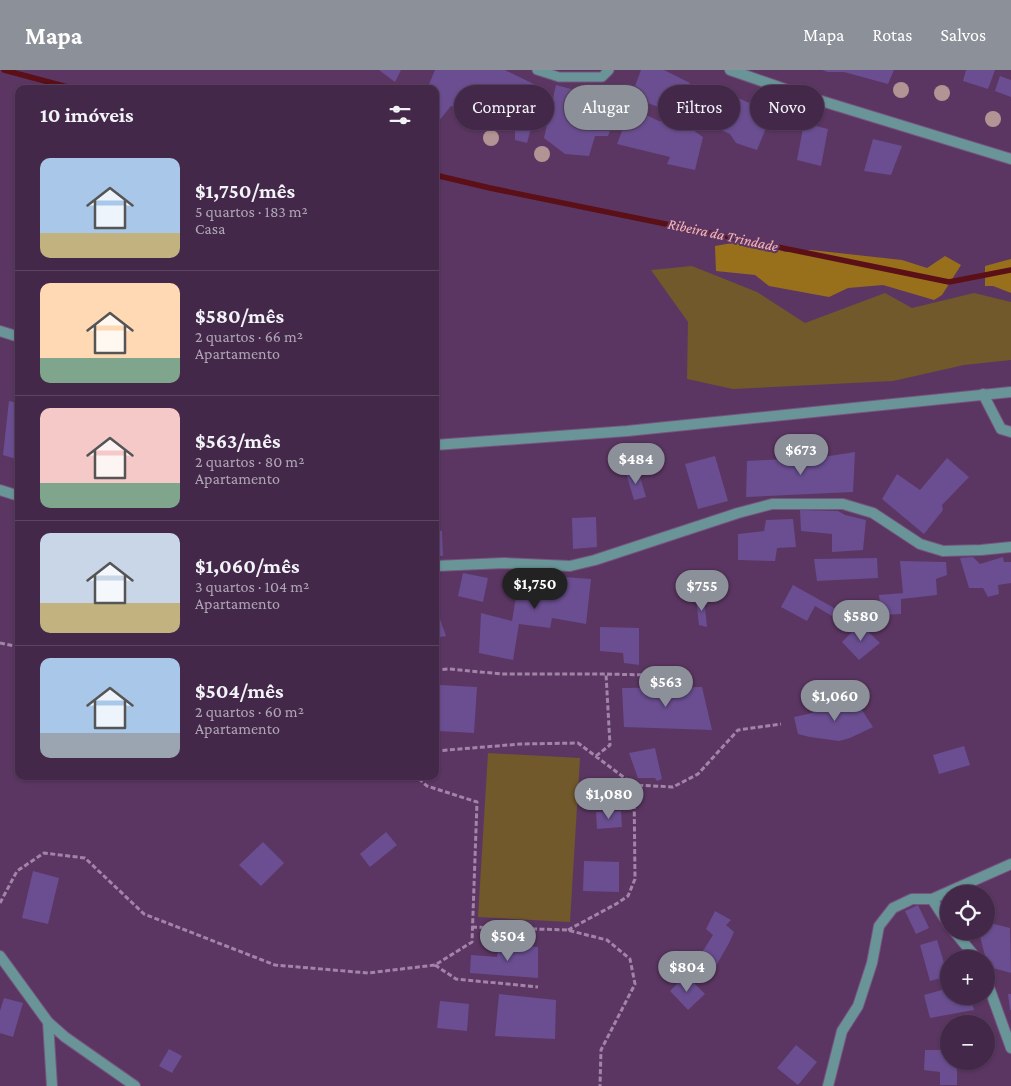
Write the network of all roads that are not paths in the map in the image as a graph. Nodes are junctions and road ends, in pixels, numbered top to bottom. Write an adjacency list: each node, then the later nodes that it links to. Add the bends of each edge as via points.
1 (536, 70): 2 (lane, via 568,77 602,76)
2 (609, 70)
3 (730, 70): 4 (street)
4 (742, 72): 5 (street, via 902,127)
5 (1011, 160)
6 (0, 331): 7 (street)
7 (15, 336)
8 (1011, 392): 9 (street)
9 (984, 394): 10 (street, via 1002,429); 11 (street, via 627,431)
10 (1011, 432)
11 (439, 445)
12 (0, 490): 13 (street)
13 (15, 495)
14 (1011, 547): 15 (street, via 943,551 920,544 873,513 843,504 772,504 570,566 504,563)
15 (439, 566)
16 (1011, 864): 17 (street)
17 (932, 899): 18 (street); 27 (street, via 912,899 893,908 879,926 872,963 858,1006 842,1032)
18 (940, 911)
19 (961, 940): 20 (street)
20 (970, 950)
21 (0, 956): 23 (street)
22 (995, 1004): 24 (street)
23 (48, 1022): 25 (street); 26 (street)
24 (1011, 1048)
25 (52, 1086)
26 (135, 1086)
27 (828, 1086)

